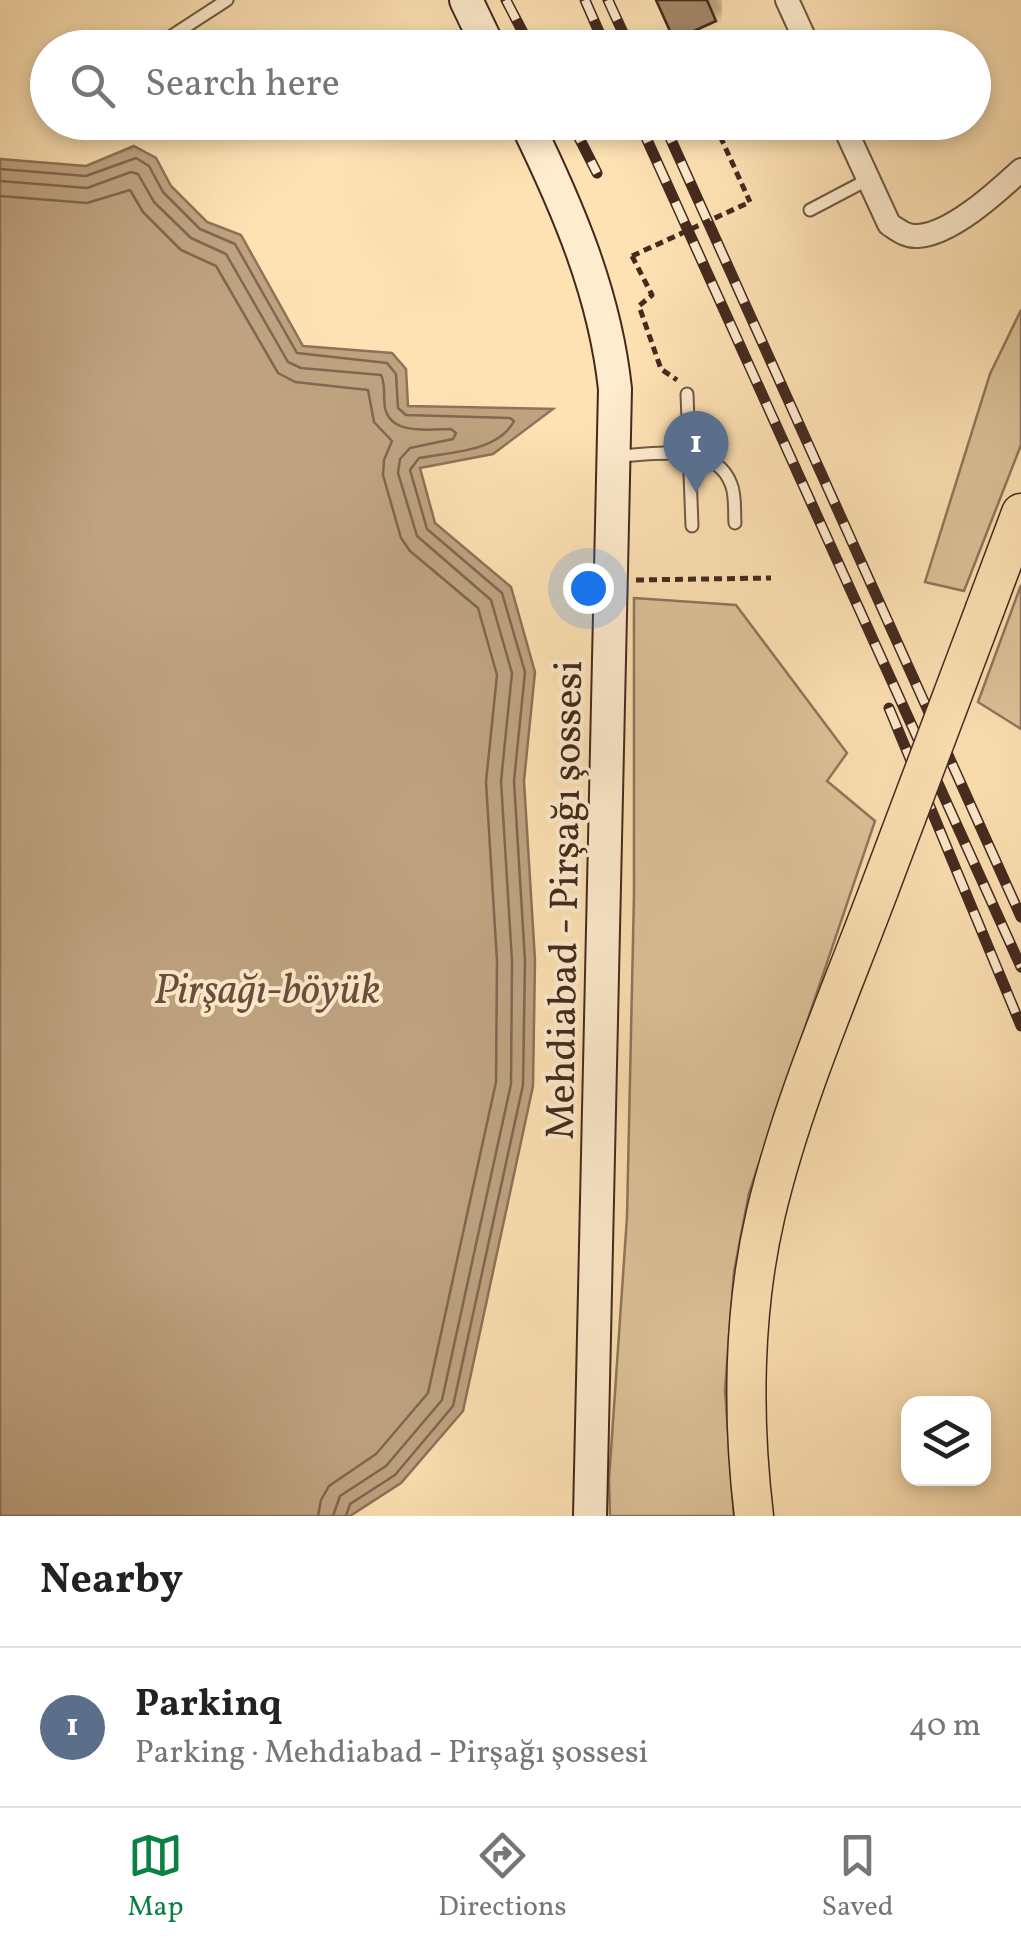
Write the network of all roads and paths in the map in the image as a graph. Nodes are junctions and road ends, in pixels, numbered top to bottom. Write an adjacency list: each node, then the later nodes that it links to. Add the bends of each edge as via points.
1 (227, 0): 4 (lane)
2 (466, 0): 5 (main road)
3 (788, 0): 6 (street)
4 (180, 30)
5 (481, 30)
6 (801, 30)
7 (534, 140): 15 (main road, Mehdiabad - Pirşağı şossesi, via 579,239 605,318)
8 (722, 140): 13 (path, bridge, via 750,202 632,256 652,295 639,306 661,369)
9 (850, 140): 11 (street)
10 (1021, 170): 11 (street, via 973,212 917,236 889,224)
11 (868, 180): 12 (lane)
12 (810, 210)
13 (686, 394): 14 (lane)
14 (690, 454): 15 (lane); 17 (lane, via 708,458 728,478); 18 (lane)
15 (616, 456): 20 (main road, Mehdiabad - Pirşağı şossesi)
16 (1021, 513): 22 (main road, bridge, via 766,1213 749,1337)
17 (735, 523)
18 (692, 526)
19 (770, 578): 20 (path)
20 (613, 581): 21 (main road, Mehdiabad - Pirşağı şossesi)
21 (590, 1516)
22 (754, 1516)

